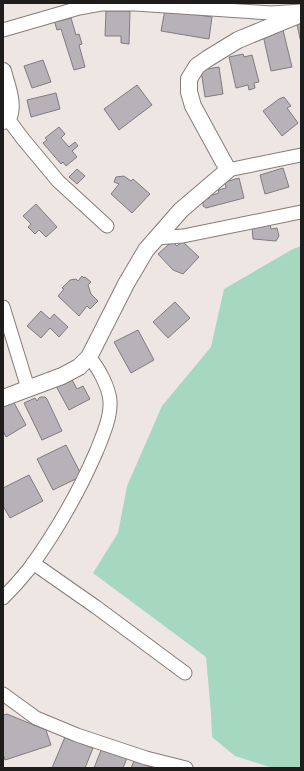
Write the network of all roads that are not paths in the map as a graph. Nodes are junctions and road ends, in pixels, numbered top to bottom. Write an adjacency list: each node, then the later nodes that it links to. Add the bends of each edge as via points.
1 (301, 13): 2 (street, via 101,4); 6 (street, via 238,40 197,66 189,79 193,106)
2 (3, 30)
3 (3, 71): 4 (street, via 11,113)
4 (6, 120): 8 (street, via 58,181)
5 (301, 155): 6 (street)
6 (228, 170): 9 (street, via 181,210)
7 (301, 212): 9 (street, via 182,236)
8 (107, 226)
9 (156, 238): 11 (street, via 126,284)
10 (3, 307): 12 (street)
11 (90, 357): 12 (street, via 68,373); 14 (street, via 105,384 110,399 109,413 86,477)
12 (28, 388): 13 (street)
13 (3, 398)
14 (33, 563): 15 (street); 16 (street)
15 (3, 598)
16 (185, 673)
17 (3, 694): 18 (street, via 36,718 146,758)
18 (186, 768)

